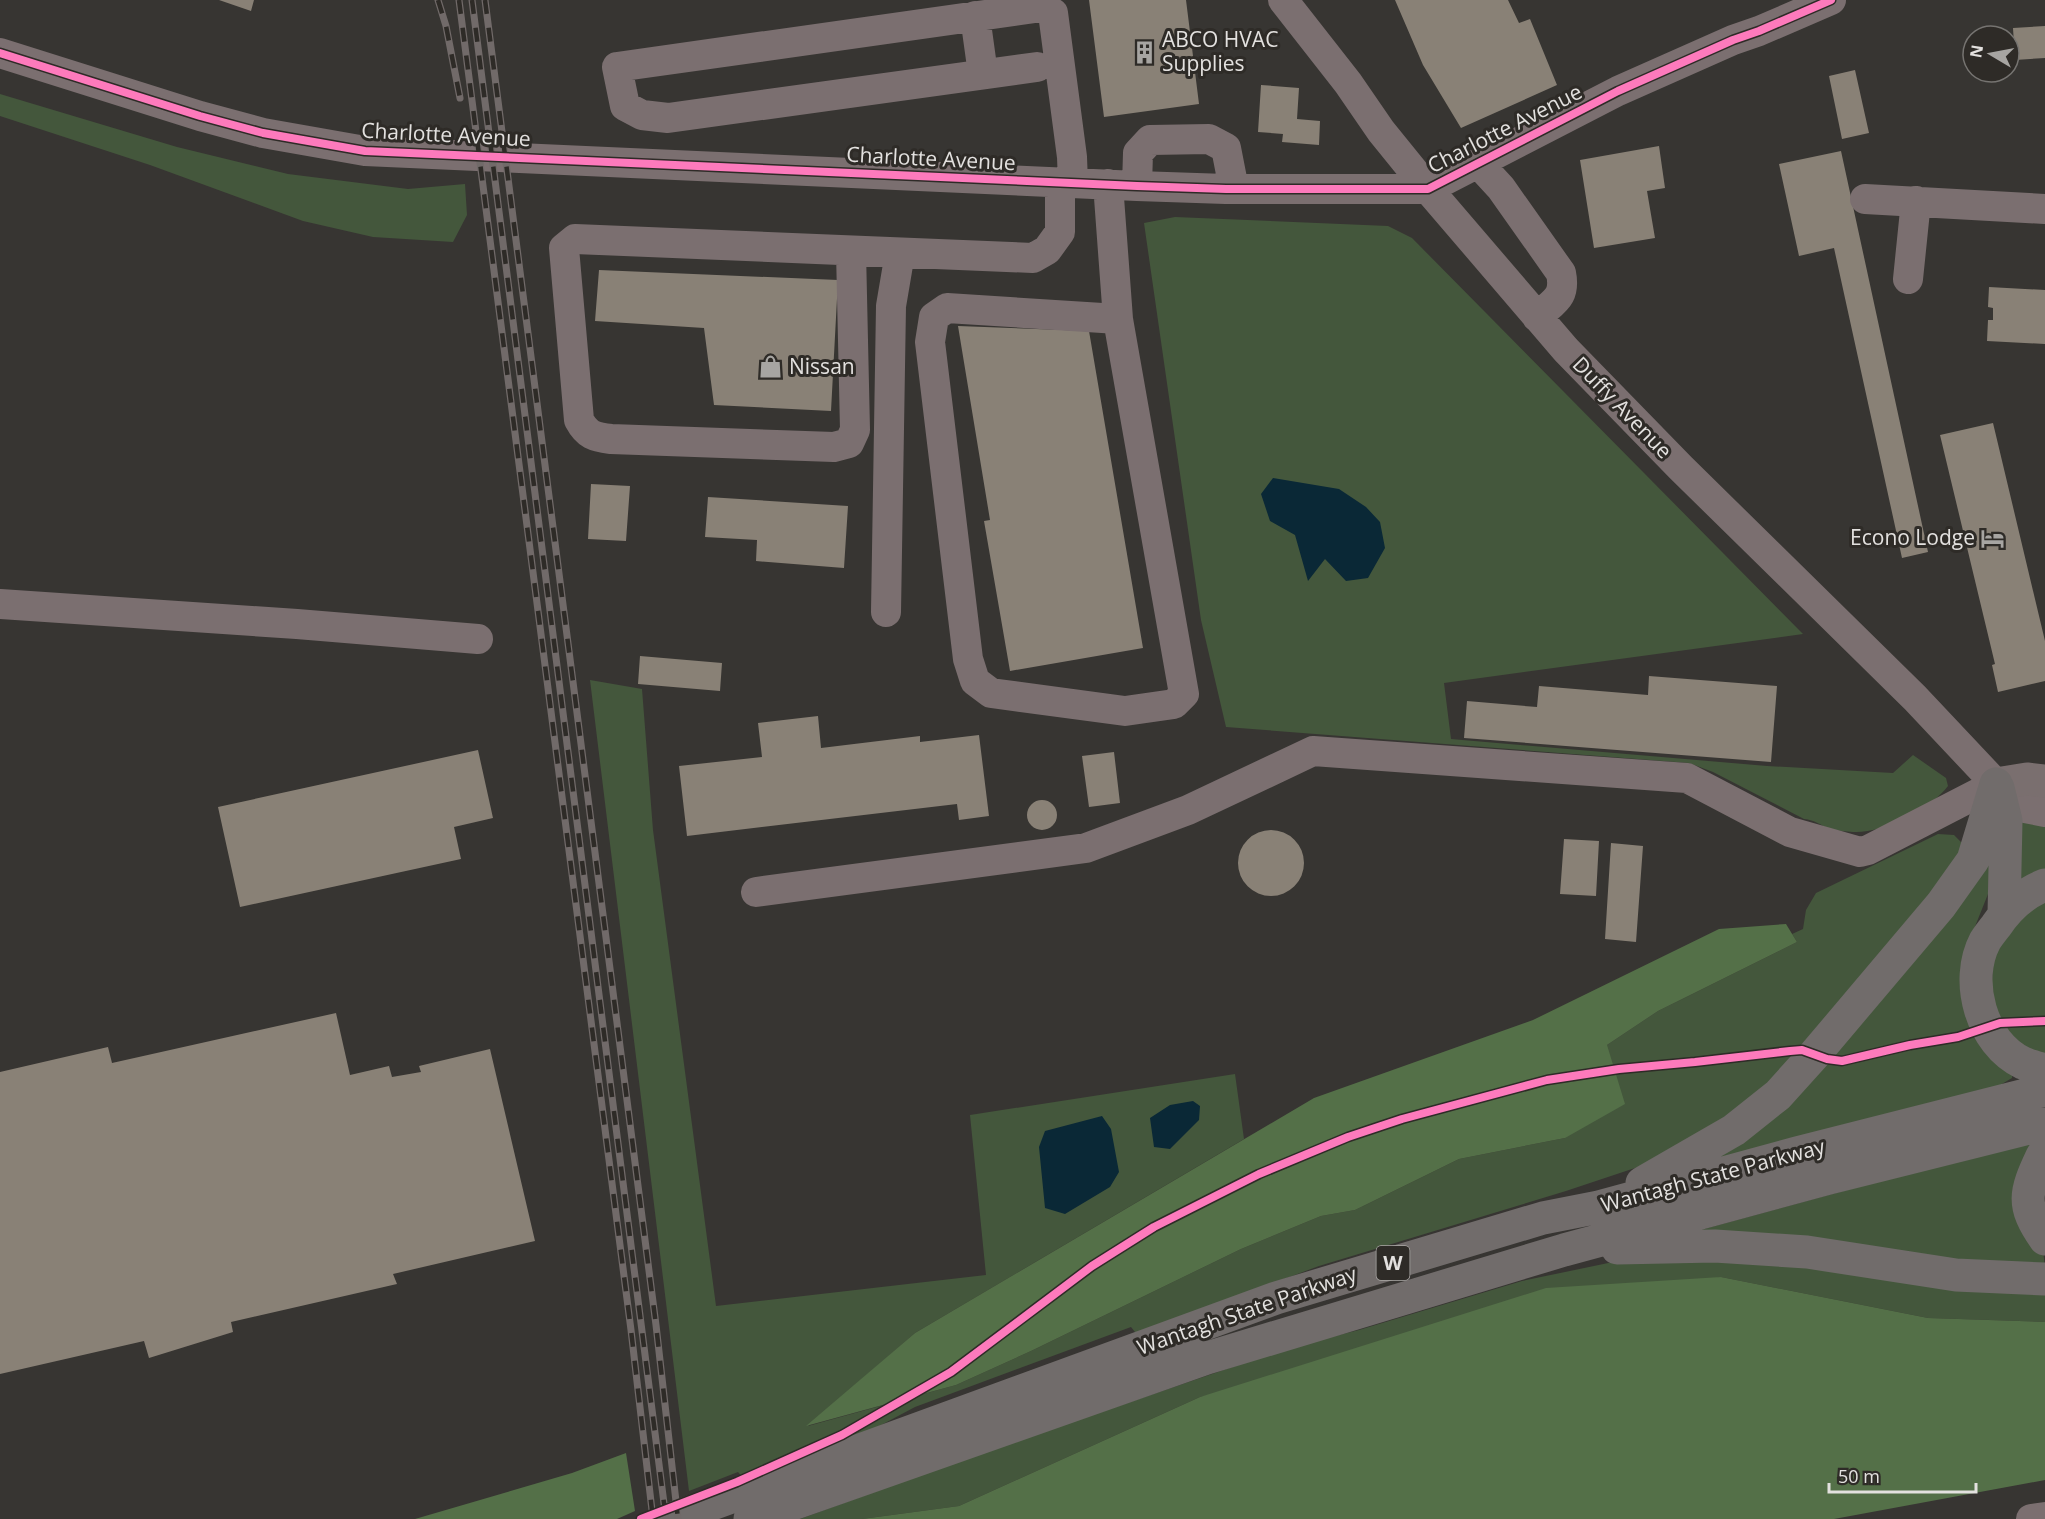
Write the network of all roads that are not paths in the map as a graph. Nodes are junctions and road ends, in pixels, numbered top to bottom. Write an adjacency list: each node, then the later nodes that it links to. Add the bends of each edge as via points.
1 (1283, 0): 11 (street, Duffy Avenue)
2 (1832, 0): 7 (street, Charlotte Avenue, via 1618,92)
3 (975, 16): 6 (street); 6 (street, via 617,67 626,106 642,115 668,117); 8 (street, via 1042,7 1053,13 1072,157)
4 (0, 53): 8 (street, Charlotte Avenue, via 242,128 365,151)
5 (1036, 67): 6 (street)
6 (983, 74)
7 (1478, 163): 11 (street, Charlotte Avenue); 18 (street, via 1501,188 1561,273 1562,293)
8 (1066, 183): 9 (street, Charlotte Avenue); 16 (street, via 1060,232 1047,250 1033,258)
9 (1122, 185): 10 (street, Charlotte Avenue); 10 (street, via 1138,153 1150,140 1209,139 1226,148); 19 (street)
10 (1234, 189): 11 (street, Charlotte Avenue)
11 (1428, 189): 18 (street, Duffy Avenue)
12 (1865, 199): 13 (street)
13 (1916, 201): 14 (street); 17 (street)
14 (2045, 209)
15 (851, 251): 15 (street, via 575,239 564,248 579,420 585,431 593,437 611,439 834,447 849,442 855,430); 16 (street)
16 (900, 253): 21 (street, via 891,306)
17 (1908, 279)
18 (1537, 317): 24 (street, Duffy Avenue, via 1681,468 1915,698)
19 (1118, 319): 19 (street, via 1184,694 1174,704 1125,711 991,693 975,681 968,659 930,342 934,317 947,308)
20 (0, 604): 22 (street)
21 (886, 612)
22 (478, 639)
23 (2045, 781): 24 (main road, via 2027,779)
24 (1996, 784): 25 (street, Duffy Avenue, via 2025,808); 27 (street, via 1860,852 1790,832 1687,778 1313,751 1188,810 1086,848); 28 (highway, via 2006,821); 33 (highway, via 1967,869 1941,905 1778,1095 1734,1130)
25 (2045, 812)
26 (2045, 885): 28 (highway, via 2025,895)
27 (756, 892)
28 (2004, 914): 29 (highway, via 1984,942 1977,996 1987,1027 1999,1044 2021,1062)
29 (2045, 1070)
30 (2045, 1090): 33 (highway, Wantagh State Parkway / W)
31 (2045, 1124): 35 (highway, Wantagh State Parkway / W)
32 (2045, 1152): 34 (highway, via 2034,1172 2028,1197 2031,1216)
33 (1599, 1207): 37 (highway, Wantagh State Parkway / W, via 1543,1218 1276,1298)
34 (2045, 1239)
35 (1564, 1250): 36 (highway, via 1715,1246 1807,1252 1956,1275); 37 (highway, Wantagh State Parkway / W, via 1207,1358)
36 (2045, 1279)
37 (756, 1507): 39 (highway, Wantagh State Parkway / W)
38 (2045, 1517): 40 (street)
39 (671, 1519)
40 (2031, 1519)

